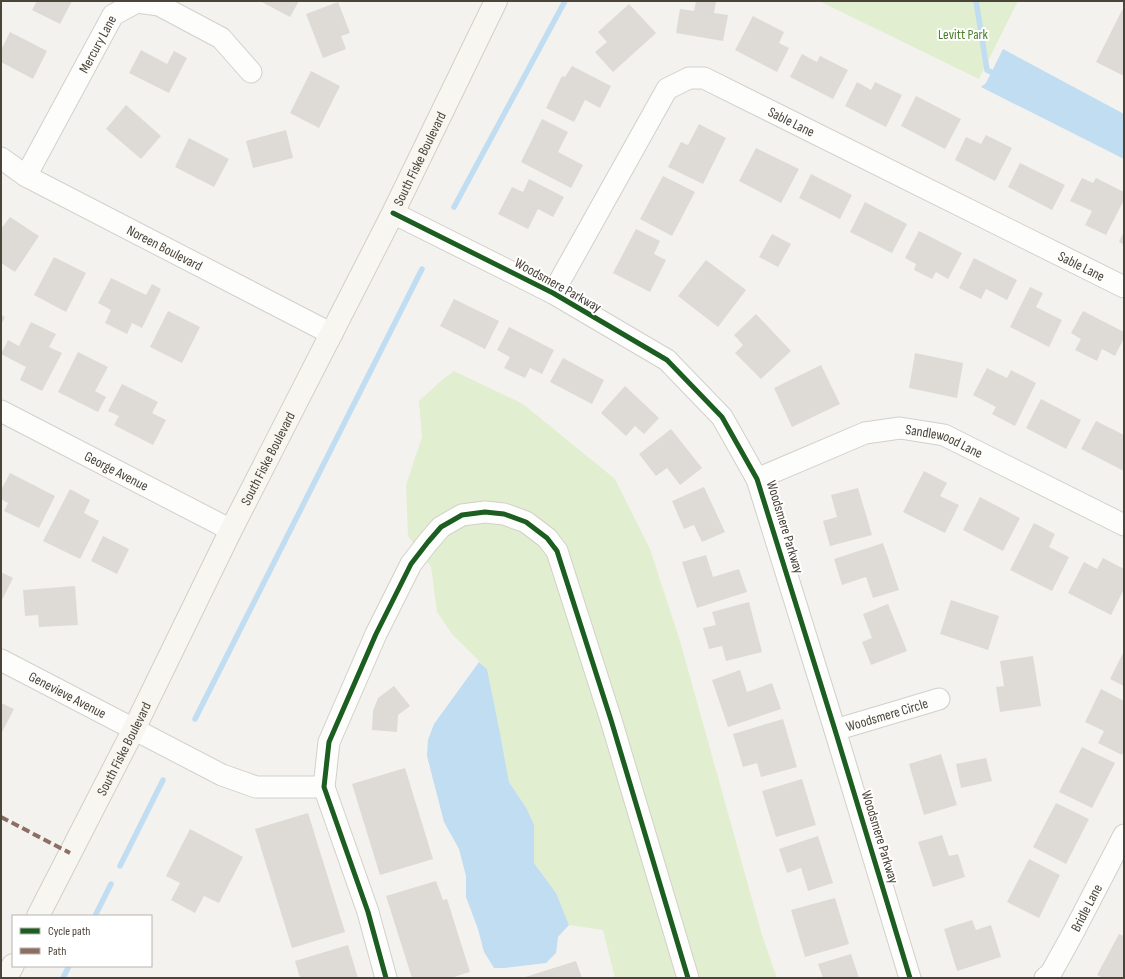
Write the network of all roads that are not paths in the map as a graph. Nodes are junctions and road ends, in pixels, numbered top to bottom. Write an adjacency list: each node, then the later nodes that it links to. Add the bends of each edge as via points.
1 (496, 1): 5 (main road, South Fiske Boulevard)
2 (251, 72): 4 (street, Mercury Lane, via 221,38 159,5 137,2 113,15)
3 (1, 158): 4 (street, Noreen Boulevard)
4 (26, 176): 8 (street, Noreen Boulevard)
5 (393, 213): 7 (street, Woodsmere Parkway); 8 (main road, South Fiske Boulevard)
6 (1124, 287): 7 (street, Sable Lane, via 704,78 689,78 667,89)
7 (553, 293): 10 (street, Woodsmere Parkway, via 667,360 722,418)
8 (332, 334): 12 (main road, South Fiske Boulevard)
9 (1, 411): 12 (street, George Avenue)
10 (757, 479): 11 (street, Sandlewood Lane, via 865,433 900,428 944,435); 16 (street, Woodsmere Parkway)
11 (1124, 525)
12 (232, 530): 15 (main road, South Fiske Boulevard)
13 (1, 660): 15 (street, Genevieve Avenue)
14 (939, 699): 16 (street, Woodsmere Circle)
15 (134, 729): 17 (street, Genevieve Avenue, via 222,775 256,787); 19 (main road, South Fiske Boulevard)
16 (836, 730): 24 (street, Woodsmere Parkway)
17 (324, 787): 22 (street, via 368,912); 23 (street, via 329,742 376,634 411,564 442,527 462,515 485,512 504,514 526,522 557,551 611,720)
18 (1124, 835): 25 (street, Bridle Lane, via 1072,935 1051,973)
19 (39, 915)
20 (12, 967): 21 (main road)
21 (6, 978)
22 (386, 978)
23 (688, 978)
24 (910, 978)
25 (1045, 978)

